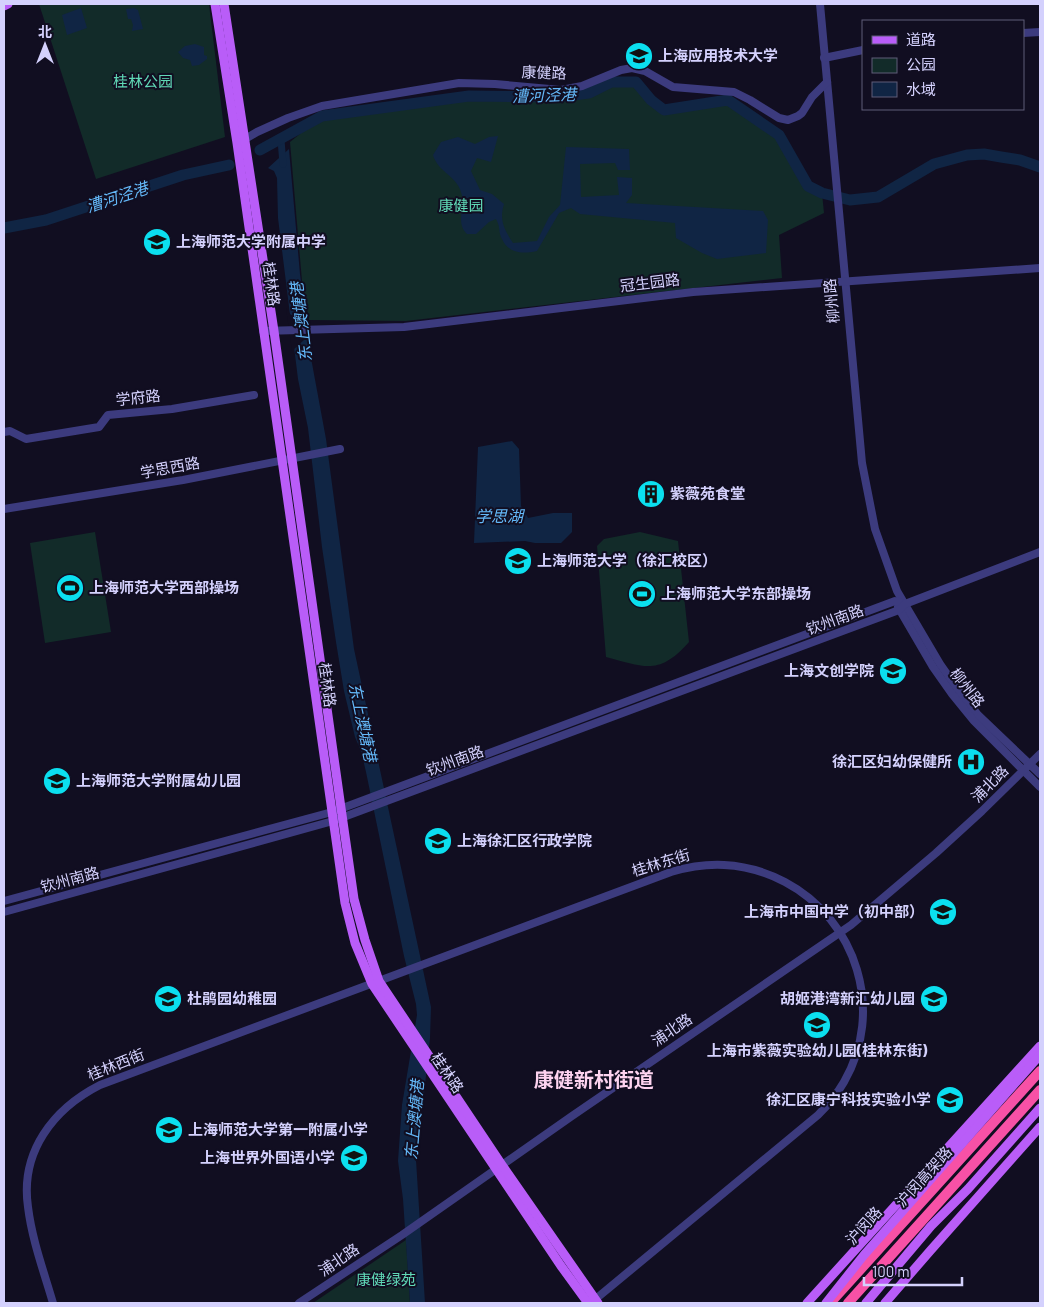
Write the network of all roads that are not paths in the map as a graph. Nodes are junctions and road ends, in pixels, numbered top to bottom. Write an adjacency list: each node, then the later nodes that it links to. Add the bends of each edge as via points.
1 (8, 4): 5 (main road)
2 (214, 4): 11 (main road, 桂林路)
3 (224, 4): 11 (main road, 桂林路)
4 (820, 4): 9 (street, 柳州路)
5 (4, 6)
6 (1040, 32): 7 (street)
7 (1024, 33)
8 (862, 50): 9 (street)
9 (824, 58): 10 (street, 柳州路)
10 (827, 82): 11 (street, 康健路, via 802,113 788,120 778,118 734,92 672,87 645,71 632,68 582,86 560,90 459,83 322,106 288,118); 13 (street, 柳州路)
11 (241, 142): 14 (main road, 桂林路); 15 (main road, 桂林路)
12 (1040, 268): 13 (street, 冠生园路)
13 (844, 281): 15 (street, 冠生园路, via 663,295 424,326); 23 (street, 柳州路, via 863,472 875,529)
14 (263, 331): 15 (street, 冠生园路); 20 (main road, 桂林路)
15 (274, 331): 19 (main road, 桂林路)
16 (254, 395): 17 (street, 学府路, via 172,409 108,415 99,427 26,439 10,431)
17 (4, 432)
18 (336, 449): 19 (street, 学思西路)
19 (292, 458): 20 (street, 学思西路); 32 (main road, 桂林路)
20 (282, 460): 21 (street, 学思西路, via 183,480); 32 (main road, 桂林路)
21 (4, 509)
22 (1040, 552): 25 (street, 钦州南路)
23 (897, 591): 24 (street, 柳州路); 25 (street, 柳州路)
24 (896, 601): 25 (street); 26 (street, 柳州路); 32 (street, 钦州南路, via 389,790)
25 (905, 604): 26 (street, 钦州南路); 28 (street, 柳州路, via 959,691 978,715)
26 (899, 610): 29 (street, 柳州路, via 952,694); 32 (street, 钦州南路, via 370,807)
27 (1040, 754): 28 (street, 浦北路)
28 (1030, 764): 29 (street, 浦北路); 30 (street, 柳州路)
29 (1023, 770): 31 (street, 柳州路); 35 (street, 浦北路, via 936,853)
30 (1040, 774)
31 (1040, 787)
32 (337, 815): 33 (street, 钦州南路); 34 (street, 钦州南路); 36 (main road, 桂林路)
33 (4, 901)
34 (4, 912)
35 (841, 932): 36 (street, 桂林东街, via 819,906 797,888 773,876 749,868 698,865 671,872); 45 (street, 浦北路); 46 (street, 桂林东街, via 854,959 863,1003 859,1043 844,1082 818,1115)
36 (375, 983): 45 (main road, 桂林路, via 436,1066); 45 (main road, 桂林路, via 407,1038); 47 (street, 桂林西街, via 100,1085 84,1093 58,1114 40,1139 28,1172 27,1190 30,1220)
37 (1040, 1046): 49 (main road)
38 (1040, 1055): 51 (main road, bridge)
39 (1040, 1061): 50 (main road, 沪闵路, via 1018,1077)
40 (1040, 1065): 51 (main road, 沪闵路)
41 (1040, 1071): 52 (highway, 沪闵高架路)
42 (1040, 1090): 53 (highway, 沪闵高架路)
43 (1040, 1108): 54 (main road, via 931,1226)
44 (1040, 1127): 55 (main road)
45 (499, 1167): 46 (main road, 桂林路); 48 (street, 浦北路)
46 (593, 1302)
47 (53, 1303)
48 (299, 1303)
49 (807, 1303)
50 (813, 1303)
51 (825, 1303)
52 (830, 1303)
53 (848, 1303)
54 (866, 1303)
55 (885, 1303)

